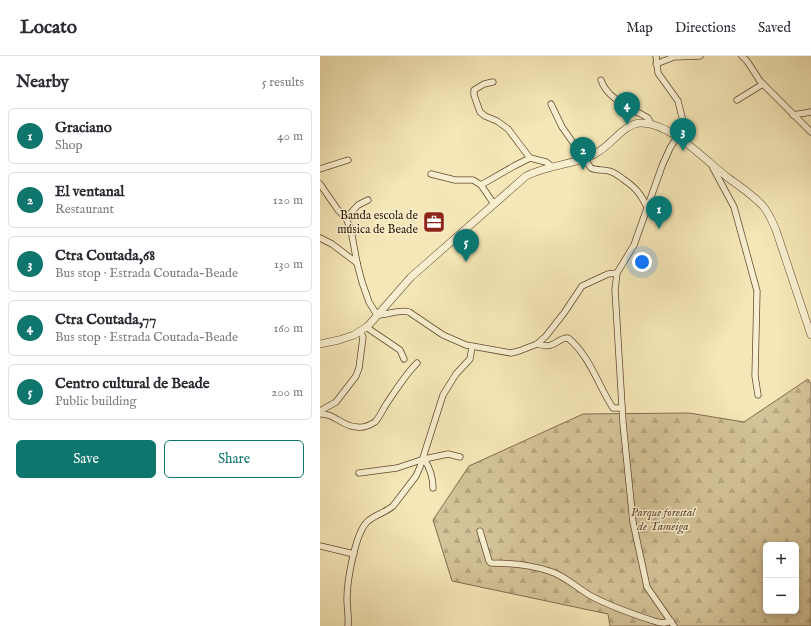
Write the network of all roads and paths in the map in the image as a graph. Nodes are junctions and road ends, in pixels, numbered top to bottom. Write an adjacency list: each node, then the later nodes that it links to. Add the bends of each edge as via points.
1 (656, 56): 4 (street)
2 (700, 56): 4 (street, via 674,58)
3 (742, 56): 7 (street)
4 (656, 64): 14 (street, via 658,73 678,101 683,122)
5 (601, 80): 12 (street, via 604,88 612,96 648,118)
6 (493, 82): 15 (street, via 474,90 480,112 508,129)
7 (763, 84): 8 (street); 11 (street)
8 (737, 100)
9 (551, 104): 16 (street, via 562,127)
10 (811, 112): 11 (street)
11 (793, 115): 13 (street)
12 (651, 124): 14 (street); 16 (street, via 632,125 603,149)
13 (811, 132)
14 (678, 138): 18 (street); 26 (street, via 670,148)
15 (530, 158): 19 (street); 23 (street)
16 (583, 158): 19 (street); 26 (street, via 596,171 613,172 634,187)
17 (348, 160): 20 (street)
18 (711, 164): 33 (street, via 757,200 770,216); 39 (street, via 734,207 757,291)
19 (552, 166): 25 (street, via 526,176)
20 (320, 169)
21 (431, 174): 23 (street, via 455,180 473,180)
22 (320, 184): 27 (street)
23 (481, 185): 25 (street)
24 (368, 200): 27 (street, via 358,205)
25 (494, 204): 31 (street, via 412,277)
26 (647, 207): 30 (street, via 634,245)
27 (346, 218): 29 (street, via 352,230)
28 (320, 238): 29 (street)
29 (357, 263): 31 (street, via 367,297)
30 (617, 273): 35 (street, via 608,274 582,286 564,313); 40 (street, via 615,290)
31 (377, 315): 32 (street); 36 (street, via 409,312 443,335)
32 (363, 329): 34 (street, via 354,335); 37 (street, via 400,350); 41 (street, via 356,376 336,402)
33 (811, 335)
34 (320, 344)
35 (537, 344): 36 (street, via 512,353); 40 (street, via 551,346 568,338 589,362 613,408)
36 (472, 347): 43 (street, via 470,359 456,374 443,395)
37 (404, 359)
38 (417, 363): 41 (street, via 375,422 359,428 351,427 333,416)
39 (758, 395)
40 (622, 408): 49 (street, via 632,522 647,587)
41 (320, 413)
42 (460, 457): 43 (street, via 448,454)
43 (424, 459): 44 (street, via 397,468); 45 (street, via 429,466); 48 (street, via 416,476 392,506 371,518 364,526)
44 (359, 473)
45 (433, 488)
46 (480, 531): 49 (street, via 490,563 520,564 549,570 591,596 613,606 657,622)
47 (320, 546): 48 (street)
48 (354, 554): 50 (street, via 348,585)
49 (672, 624)
50 (348, 626)

